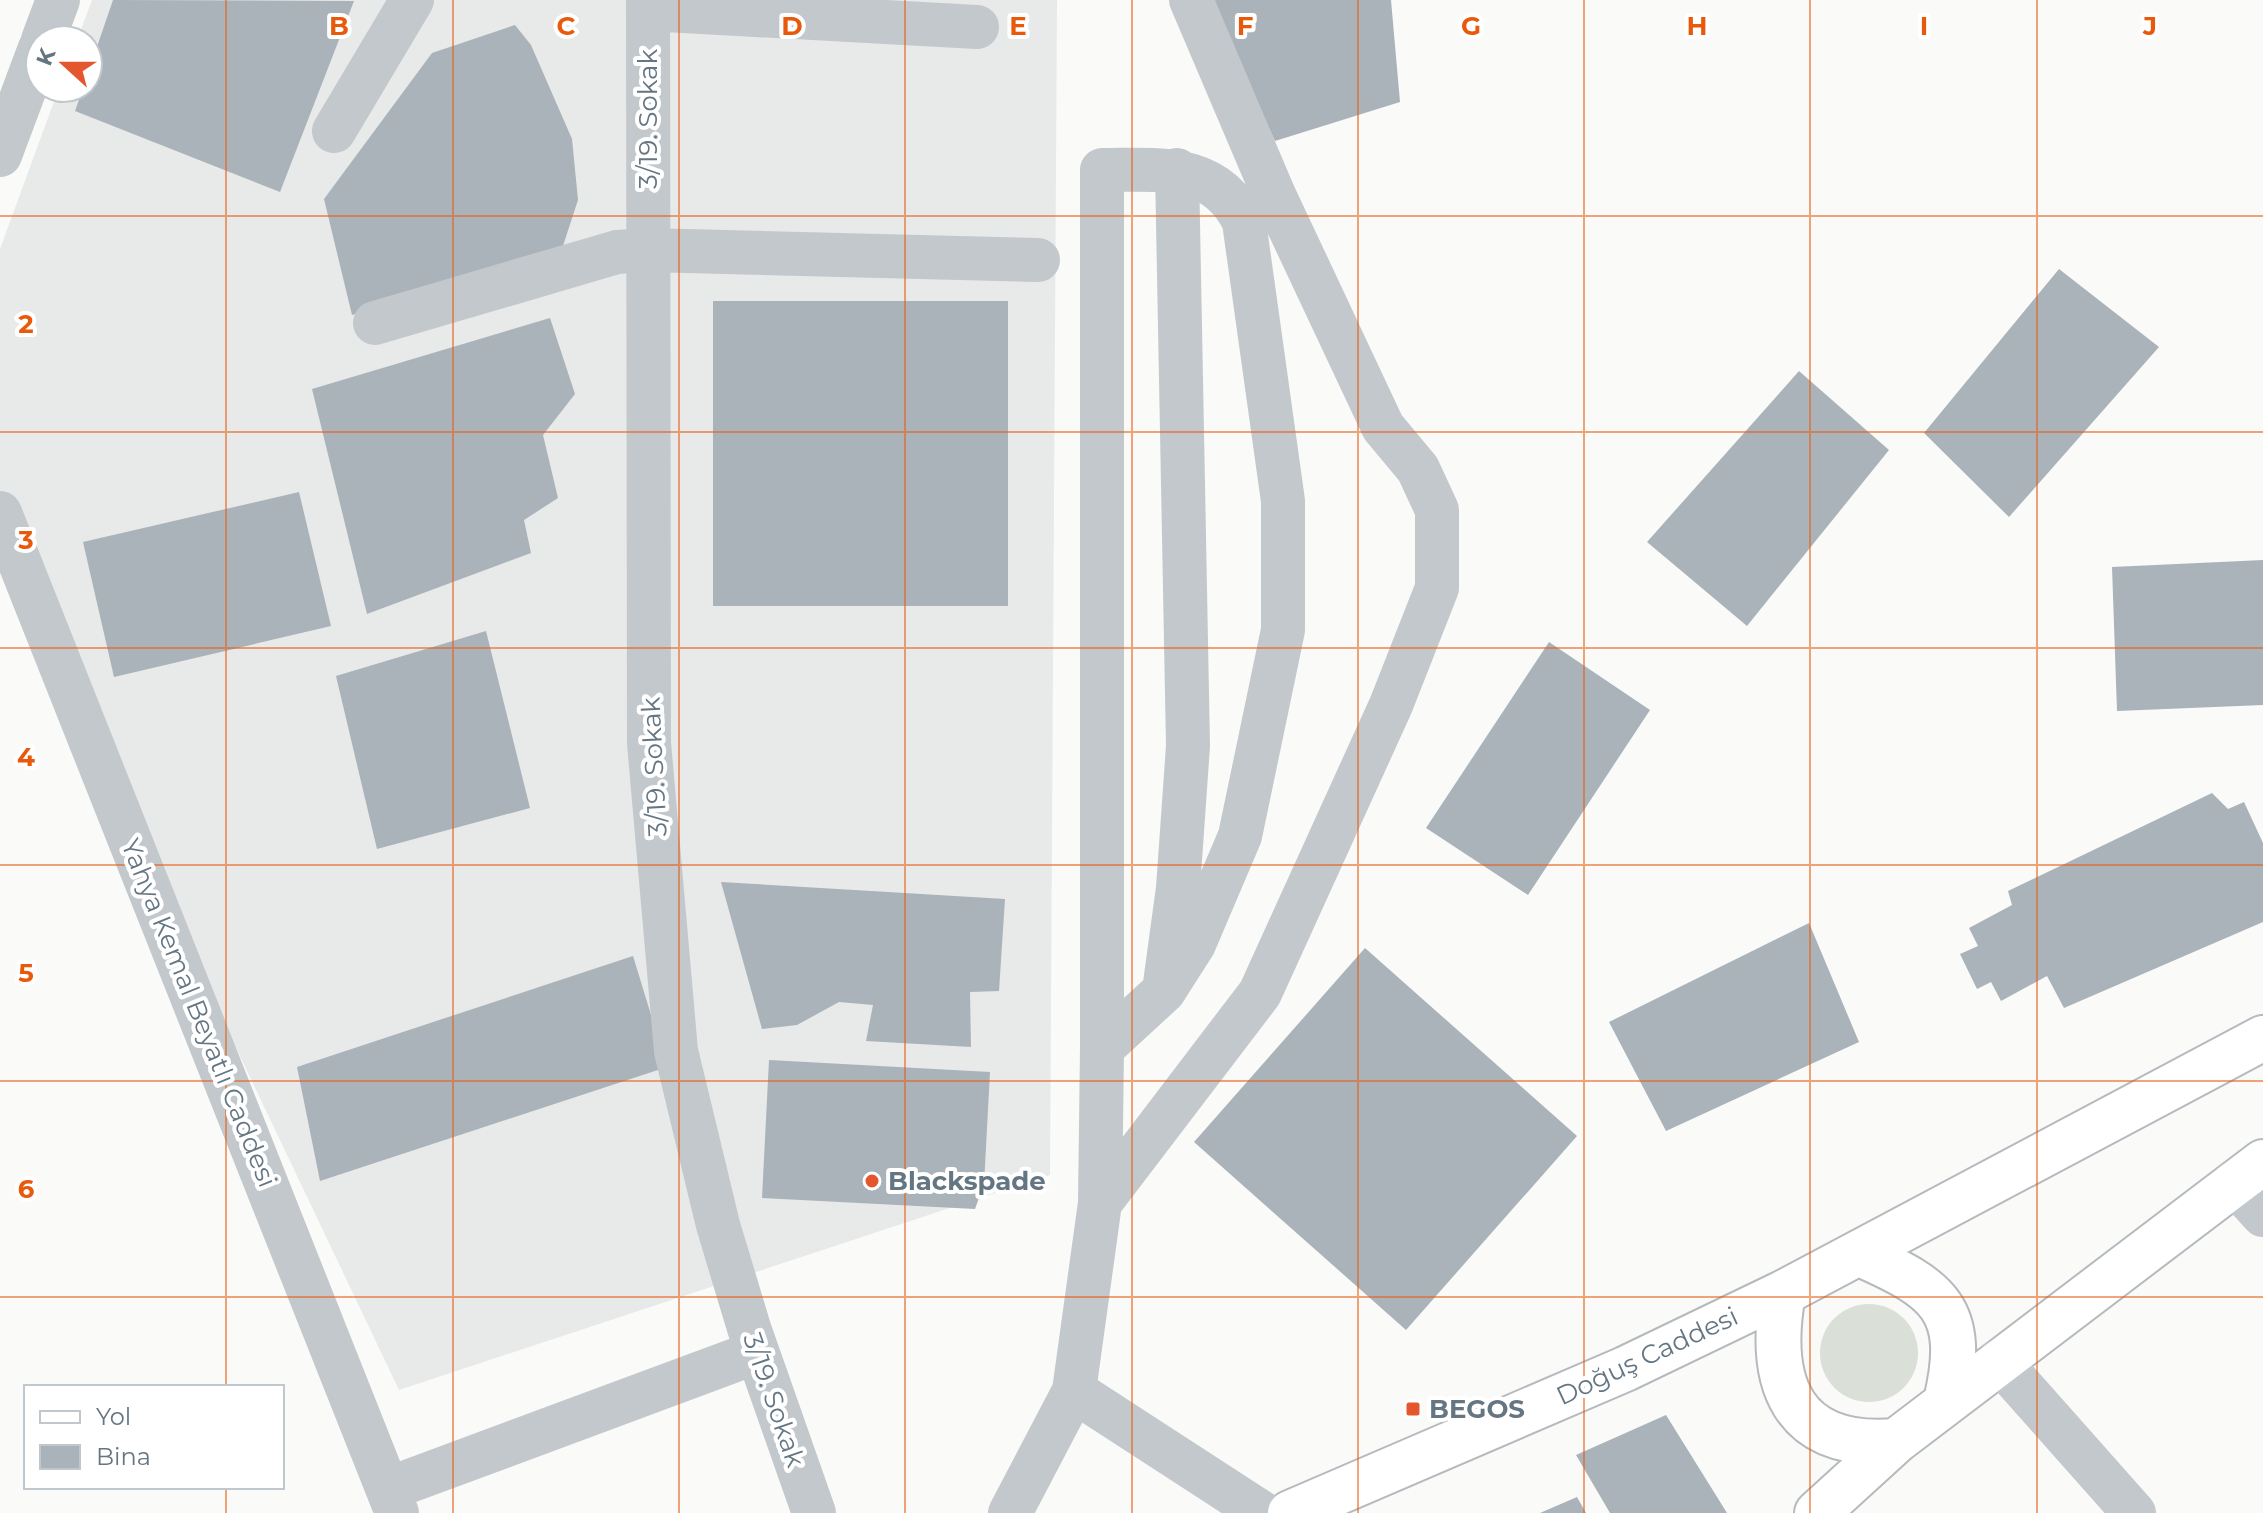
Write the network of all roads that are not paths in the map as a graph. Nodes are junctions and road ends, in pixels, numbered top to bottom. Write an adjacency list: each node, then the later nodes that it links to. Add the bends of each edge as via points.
1 (58, 0): 5 (street)
2 (412, 0): 8 (street)
3 (1191, 0): 19 (street, via 1274,195 1383,427 1418,469 1437,510 1437,588 1391,705 1260,993)
4 (648, 4): 6 (street); 11 (street, 3/19. Sokak)
5 (49, 24)
6 (977, 27)
7 (24, 91): 9 (street)
8 (334, 131)
9 (0, 155)
10 (1177, 170): 15 (street, via 1188,746); 15 (street, via 1221,189 1244,222 1283,501 1283,630 1240,836 1194,944); 17 (street, via 1102,170)
11 (648, 250): 12 (street); 13 (street, via 617,252); 23 (street, 3/19. Sokak, via 649,743 676,1051 718,1225)
12 (1038, 260)
13 (375, 323)
14 (0, 513): 28 (street, Yahya Kemal Beyatlı Caddesi)
15 (1164, 991): 17 (street)
16 (2263, 1038): 21 (main road)
17 (1102, 1048): 19 (street)
18 (2248, 1173): 20 (street); 24 (main road)
19 (1100, 1203): 25 (street)
20 (2263, 1215)
21 (1860, 1254): 22 (main road); 26 (main road, via 1915,1279 1936,1298 1950,1322 1955,1350)
22 (1783, 1293): 27 (main road, via 1777,1357 1782,1384 1796,1409 1816,1428 1841,1440); 32 (main road, Doğuş Caddesi, via 1625,1369)
23 (757, 1352): 28 (street); 29 (street, 3/19. Sokak)
24 (1999, 1361): 26 (main road); 34 (street)
25 (1074, 1391): 30 (street); 31 (street)
26 (1946, 1401): 27 (main road)
27 (1896, 1441): 33 (main road)
28 (392, 1501)
29 (814, 1513)
30 (1010, 1513)
31 (1262, 1513)
32 (1290, 1513)
33 (1817, 1513)
34 (2134, 1513)

